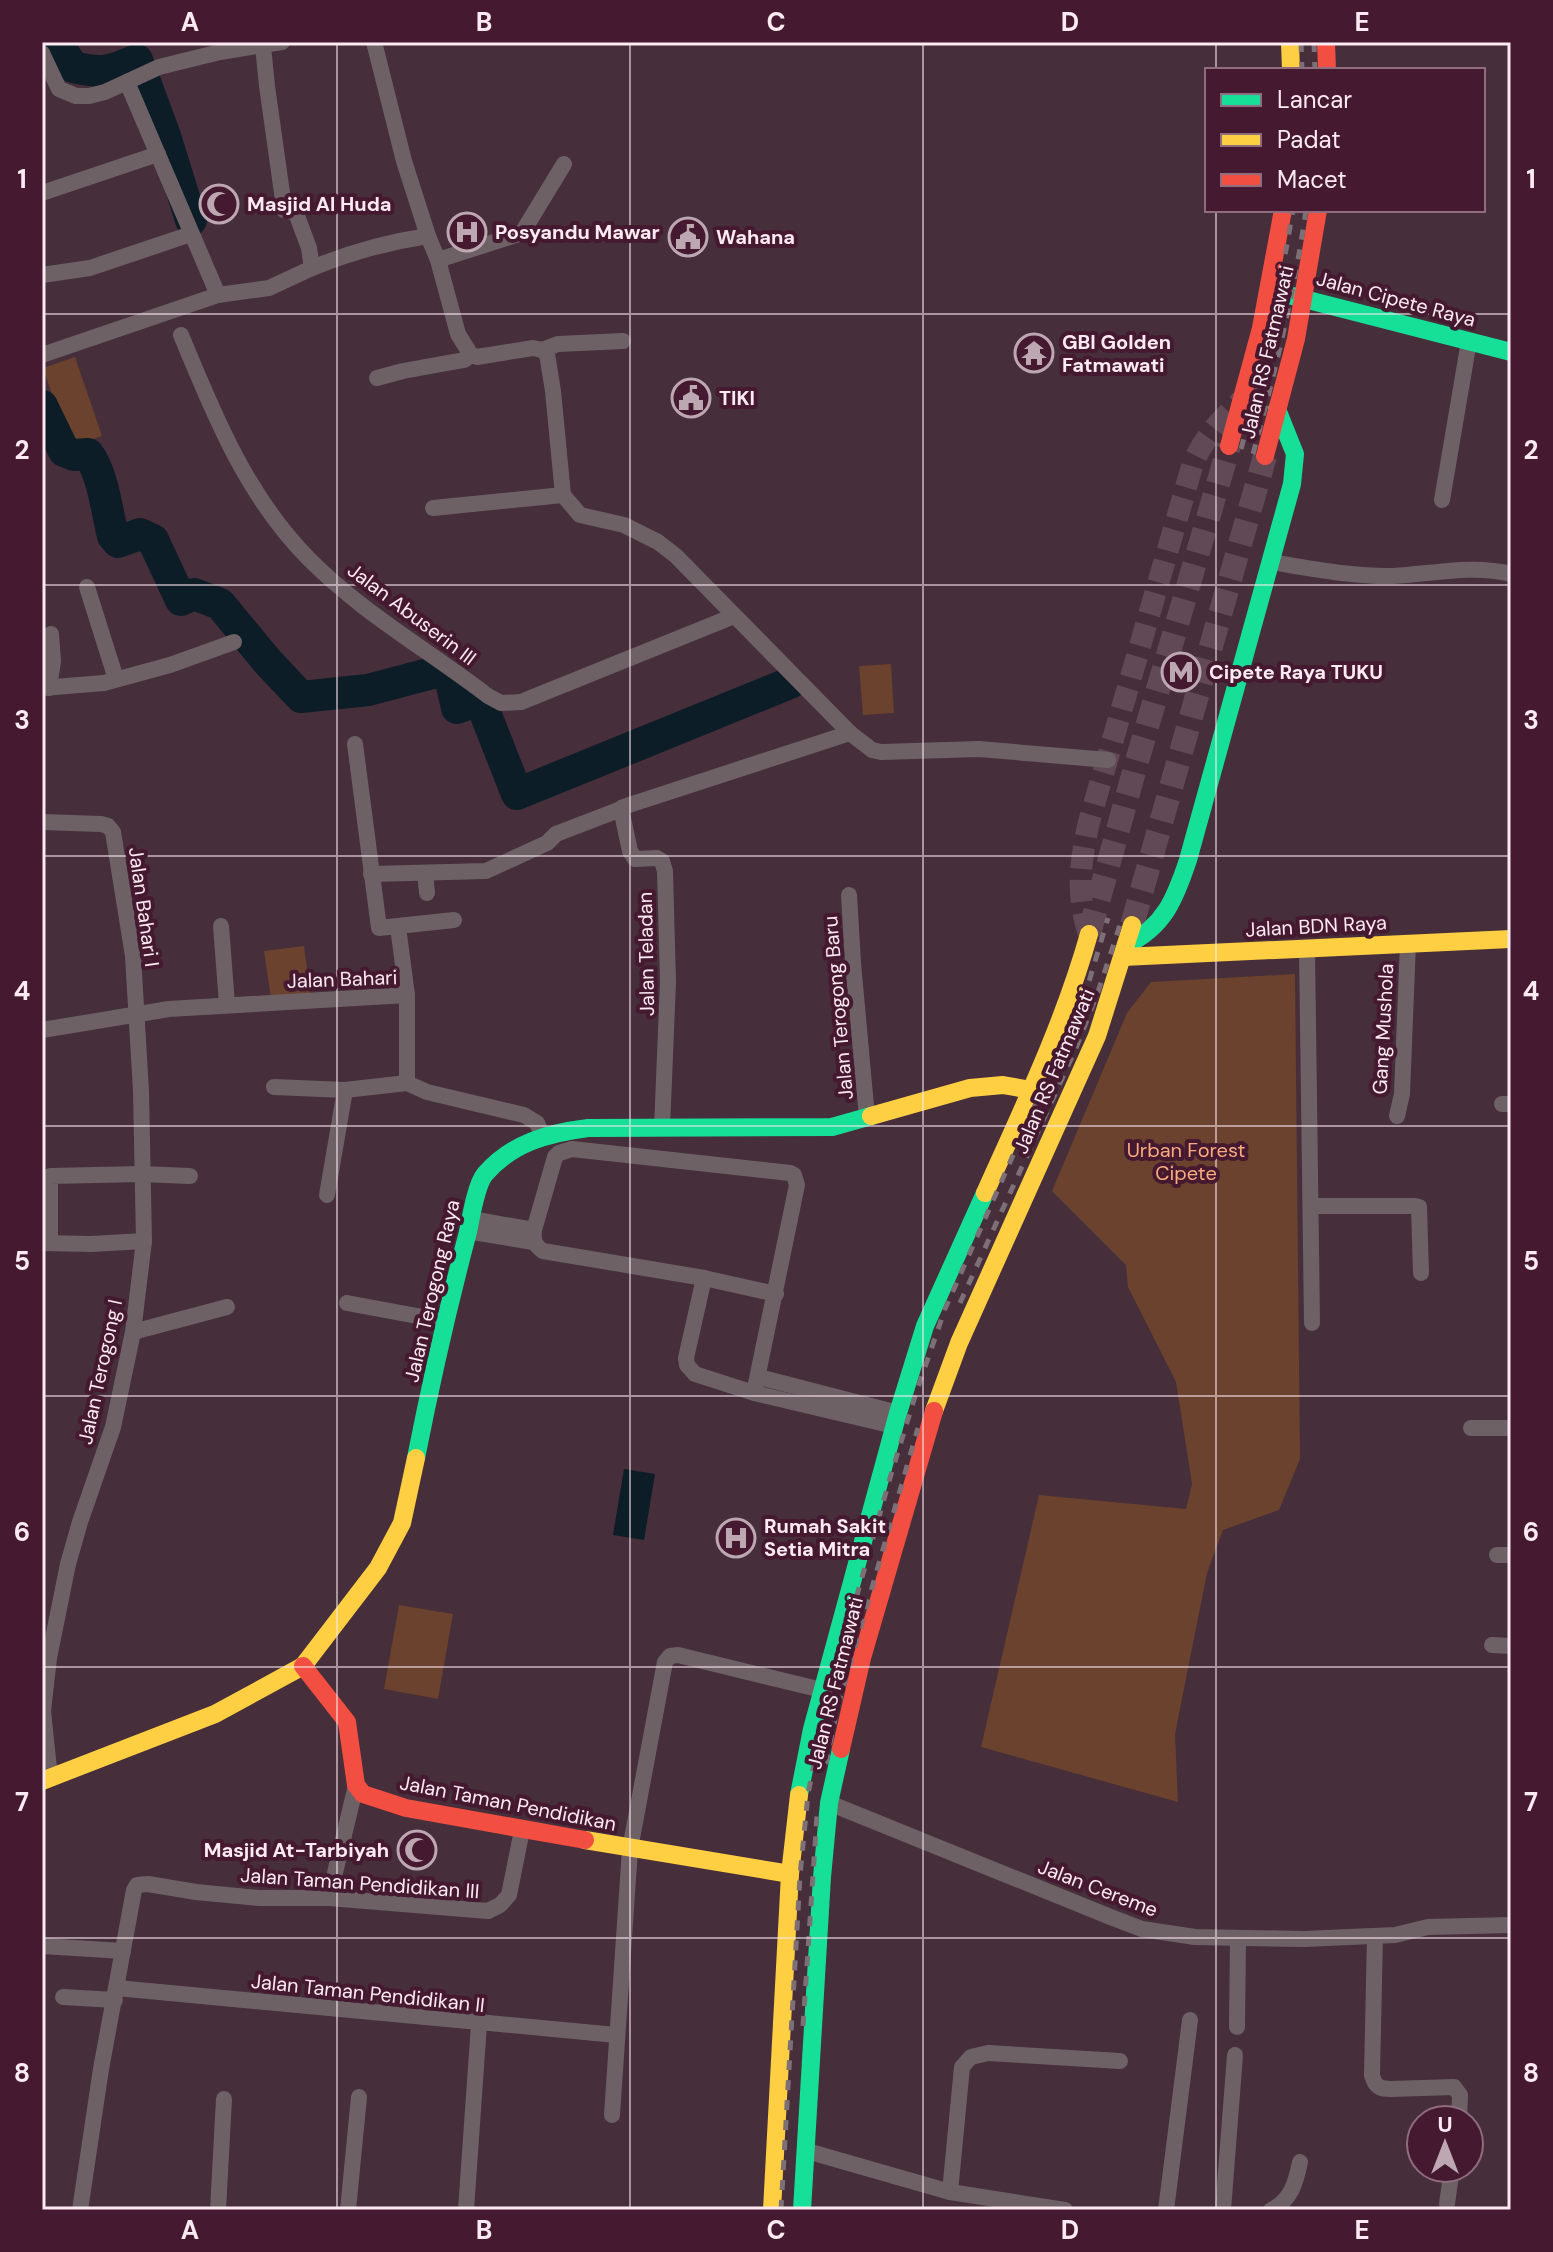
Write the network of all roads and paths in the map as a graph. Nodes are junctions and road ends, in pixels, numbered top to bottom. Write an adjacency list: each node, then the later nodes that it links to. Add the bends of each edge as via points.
1 (282, 42): 5 (street)
2 (374, 42): 16 (street)
3 (1290, 42): 7 (main road)
4 (1326, 42): 8 (main road)
5 (263, 46): 9 (street, via 159,67); 18 (street, via 282,208 296,213)
6 (43, 58): 9 (street, via 59,89 76,96 105,92)
7 (1291, 68)
8 (1327, 68)
9 (134, 79): 10 (street)
10 (158, 154): 12 (street); 15 (street)
11 (564, 164): 17 (street, via 522,233)
12 (42, 193)
13 (1283, 212): 20 (main road, Jalan RS Fatmawati)
14 (1318, 212): 22 (main road, Jalan RS Fatmawati)
15 (191, 234): 19 (street, via 90,268); 21 (street)
16 (428, 236): 17 (street); 18 (street, via 363,249)
17 (438, 260): 29 (street, via 458,334)
18 (312, 268): 21 (street, via 269,288)
19 (42, 275)
20 (1269, 290): 22 (main road, Jalan Cipete Raya); 32 (main road, Jalan RS Fatmawati)
21 (223, 294): 28 (street)
22 (1305, 297): 25 (main road, Jalan Cipete Raya); 31 (main road, Jalan RS Fatmawati)
23 (181, 335): 40 (street, Jalan Abuserin III, via 237,462 307,557 394,630 501,703 521,702)
24 (623, 341): 26 (street, via 558,344)
25 (1469, 341): 27 (main road, Jalan Cipete Raya); 35 (street)
26 (542, 350): 29 (street); 34 (street, via 549,357)
27 (1511, 352)
28 (42, 355)
29 (471, 355): 30 (street)
30 (377, 378)
31 (1277, 409): 33 (main road, Jalan RS Fatmawati); 37 (main road, via 1295,454)
32 (1229, 446)
33 (1265, 456)
34 (563, 495): 36 (street); 40 (street, via 580,515 624,525 658,542)
35 (1442, 500)
36 (433, 508)
37 (1270, 562): 38 (street, via 1390,576 1484,569); 62 (main road, via 1186,866 1162,920)
38 (1511, 574)
39 (87, 587): 43 (street)
40 (734, 616): 45 (street)
41 (51, 634): 44 (street, via 53,661)
42 (234, 642): 43 (street)
43 (116, 679): 44 (street)
44 (46, 688)
45 (850, 733): 47 (street, via 881,752 979,749); 48 (street)
46 (355, 744): 51 (street)
47 (1108, 760)
48 (621, 809): 50 (street, via 556,834 486,871); 73 (street, Jalan Teladan, via 635,859 657,858 665,871 668,982)
49 (42, 822): 65 (street, Jalan Bahari I, via 101,824 113,832)
50 (425, 873): 51 (street); 52 (street)
51 (371, 874): 57 (street, via 379,928)
52 (427, 893)
53 (849, 895): 72 (street, Jalan Terogong Baru)
54 (454, 920): 57 (street)
55 (1132, 925): 62 (main road, Jalan RS Fatmawati)
56 (221, 926): 64 (street)
57 (398, 927): 63 (street)
58 (1089, 934): 70 (main road, Jalan RS Fatmawati)
59 (1511, 939): 60 (main road, Jalan BDN Raya)
60 (1408, 943): 61 (main road, Jalan BDN Raya); 71 (street, Gang Mushola)
61 (1307, 949): 62 (main road, Jalan BDN Raya); 78 (street)
62 (1124, 951): 101 (main road, Jalan RS Fatmawati, via 1097,1036 977,1299 933,1414 862,1658)
63 (407, 995): 64 (street, Jalan Bahari); 67 (street, Jalan Bahari)
64 (227, 1004): 65 (street, Jalan Bahari)
65 (137, 1014): 66 (street, Jalan Bahari); 75 (street, Jalan Terogong I)
66 (42, 1030)
67 (407, 1083): 69 (street); 74 (street, via 524,1115 537,1123)
68 (274, 1087): 69 (street)
69 (345, 1090): 77 (street)
70 (1031, 1090): 72 (main road, Jalan Terogong Raya, via 1003,1085 970,1088); 92 (main road, Jalan RS Fatmawati, via 938,1293)
71 (1397, 1116)
72 (867, 1117): 73 (main road, Jalan Terogong Raya, via 832,1127)
73 (662, 1128): 74 (main road, Jalan Terogong Raya, via 588,1128)
74 (543, 1137): 79 (main road, Jalan Terogong Raya, via 505,1154 482,1177)
75 (141, 1174): 76 (street); 81 (street, Jalan Terogong I); 82 (street, via 49,1176)
76 (190, 1176)
77 (327, 1195)
78 (1311, 1206): 83 (street, via 1419,1207); 89 (street)
79 (469, 1225): 80 (street); 88 (main road, Jalan Terogong Raya)
80 (534, 1236): 84 (street, via 543,1251); 85 (street, via 555,1157 565,1150 790,1173 797,1185)
81 (144, 1241): 82 (street); 90 (street, Jalan Terogong I)
82 (46, 1243)
83 (1421, 1273)
84 (704, 1278): 85 (street); 91 (street, via 687,1365 695,1374)
85 (776, 1294): 91 (street)
86 (347, 1303): 88 (street)
87 (227, 1307): 90 (street)
88 (444, 1321): 97 (main road, Jalan Terogong Raya, via 399,1530 378,1568)
89 (1312, 1323)
90 (133, 1332): 99 (street, Jalan Terogong I, via 113,1427 68,1564 49,1658 43,1695)
91 (757, 1385): 92 (street)
92 (896, 1420): 98 (main road, Jalan RS Fatmawati)
93 (1471, 1428): 94 (street)
94 (1511, 1428)
95 (1492, 1645): 96 (street)
96 (1511, 1646)
97 (303, 1666): 99 (main road, Jalan Terogong Raya, via 215,1714); 100 (main road, via 347,1722)
98 (822, 1690): 103 (street, via 678,1655 667,1657); 104 (main road, Jalan RS Fatmawati, via 800,1782)
99 (46, 1779)
100 (356, 1785): 102 (main road, Jalan Taman Pendidikan, via 363,1794 406,1808); 105 (street)
101 (829, 1803): 108 (street, Jalan Cereme, via 1142,1929); 114 (main road, Jalan RS Fatmawati)
102 (522, 1830): 103 (main road, Jalan Taman Pendidikan); 105 (street, Jalan Taman Pendidikan III, via 509,1895 494,1909)
103 (630, 1849): 104 (main road, Jalan Taman Pendidikan); 118 (street)
104 (790, 1874): 113 (main road, Jalan RS Fatmawati)
105 (329, 1898): 110 (street, Jalan Taman Pendidikan III, via 259,1898 137,1885)
106 (1511, 1925): 107 (street, Jalan Cereme, via 1428,1927)
107 (1375, 1936): 108 (street, Jalan Cereme); 123 (street, via 1374,2083 1381,2089 1454,2087)
108 (1238, 1938): 117 (street)
109 (42, 1946): 110 (street)
110 (123, 1951): 111 (street)
111 (116, 1994): 112 (street, Jalan Taman Pendidikan II); 116 (street, Jalan Taman Pendidikan II); 130 (street)
112 (63, 1997)
113 (783, 2007): 114 (main road); 134 (main road, Jalan RS Fatmawati)
114 (815, 2009): 125 (main road, Jalan RS Fatmawati)
115 (1190, 2020): 137 (street)
116 (479, 2024): 118 (street, Jalan Taman Pendidikan II); 133 (street)
117 (1237, 2027)
118 (616, 2035): 124 (street)
119 (1235, 2055): 138 (street)
120 (1120, 2061): 128 (street, via 988,2053 971,2057 962,2067)
121 (359, 2097): 132 (street)
122 (224, 2099): 131 (street)
123 (1460, 2104)
124 (612, 2115)
125 (807, 2151): 128 (street); 135 (main road, Jalan RS Fatmawati)
126 (1300, 2162): 139 (street, via 1288,2197)
127 (1450, 2184): 129 (street)
128 (950, 2192): 136 (street)
129 (1447, 2204)
130 (80, 2210)
131 (218, 2210)
132 (348, 2210)
133 (466, 2210)
134 (772, 2210)
135 (802, 2210)
136 (1065, 2210)
137 (1166, 2210)
138 (1223, 2210)
139 (1271, 2210)

